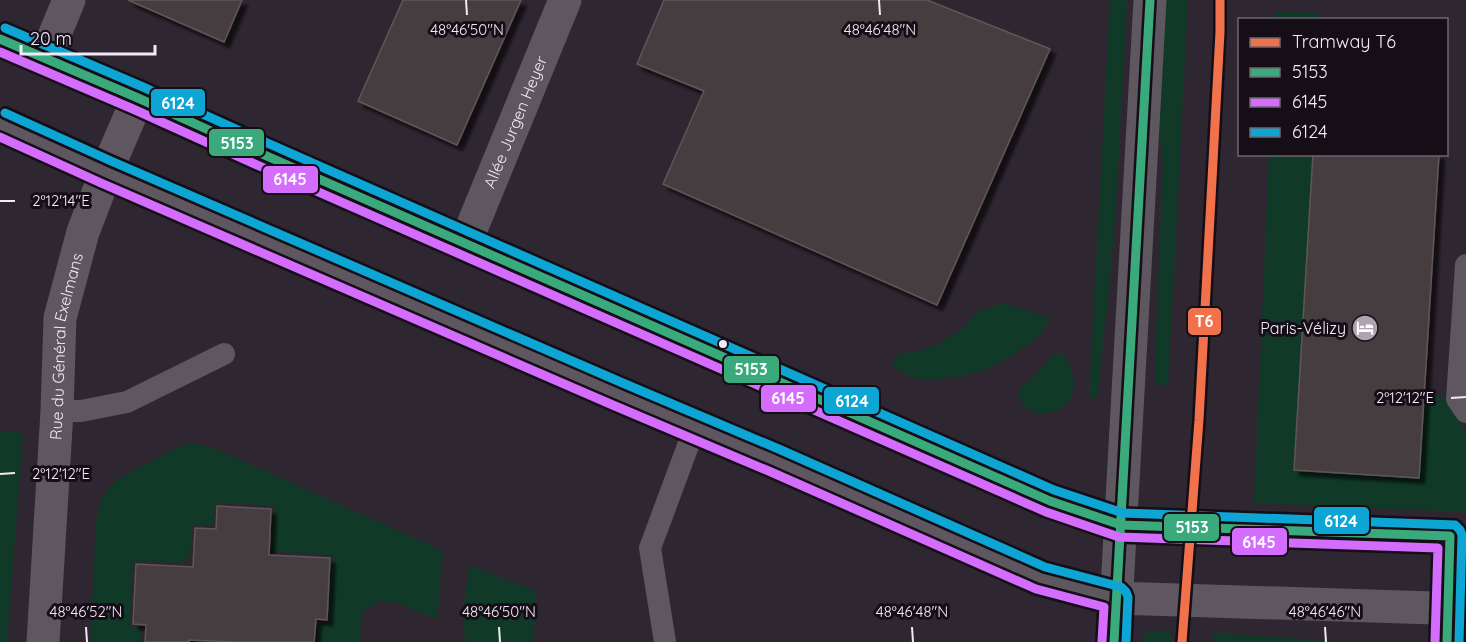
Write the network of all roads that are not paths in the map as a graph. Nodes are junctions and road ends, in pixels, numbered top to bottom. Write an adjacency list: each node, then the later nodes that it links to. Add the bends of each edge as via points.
1 (69, 0): 5 (street)
2 (565, 0): 9 (street, Allée Jurgen Heyer)
3 (1150, 0): 15 (street)
4 (0, 39): 5 (street)
5 (45, 58): 6 (street)
6 (138, 98): 8 (street, Rue du Général Exelmans); 9 (street)
7 (0, 124): 8 (street)
8 (105, 172): 12 (street, Rue du Général Exelmans, via 83,232 60,318); 14 (street)
9 (465, 244): 15 (street, via 1050,501)
10 (1466, 265): 13 (lane, via 1457,399)
11 (224, 354): 12 (lane, via 126,402 81,411)
12 (57, 411): 18 (street, Rue du Général Exelmans)
13 (1466, 412)
14 (695, 427): 16 (street, via 1041,578); 19 (lane, via 650,548)
15 (1121, 525): 16 (street); 17 (street, via 1450,536)
16 (1116, 598): 17 (street); 20 (street)
17 (1458, 609): 21 (street)
18 (43, 642)
19 (665, 642)
20 (1114, 642)
21 (1447, 642)

